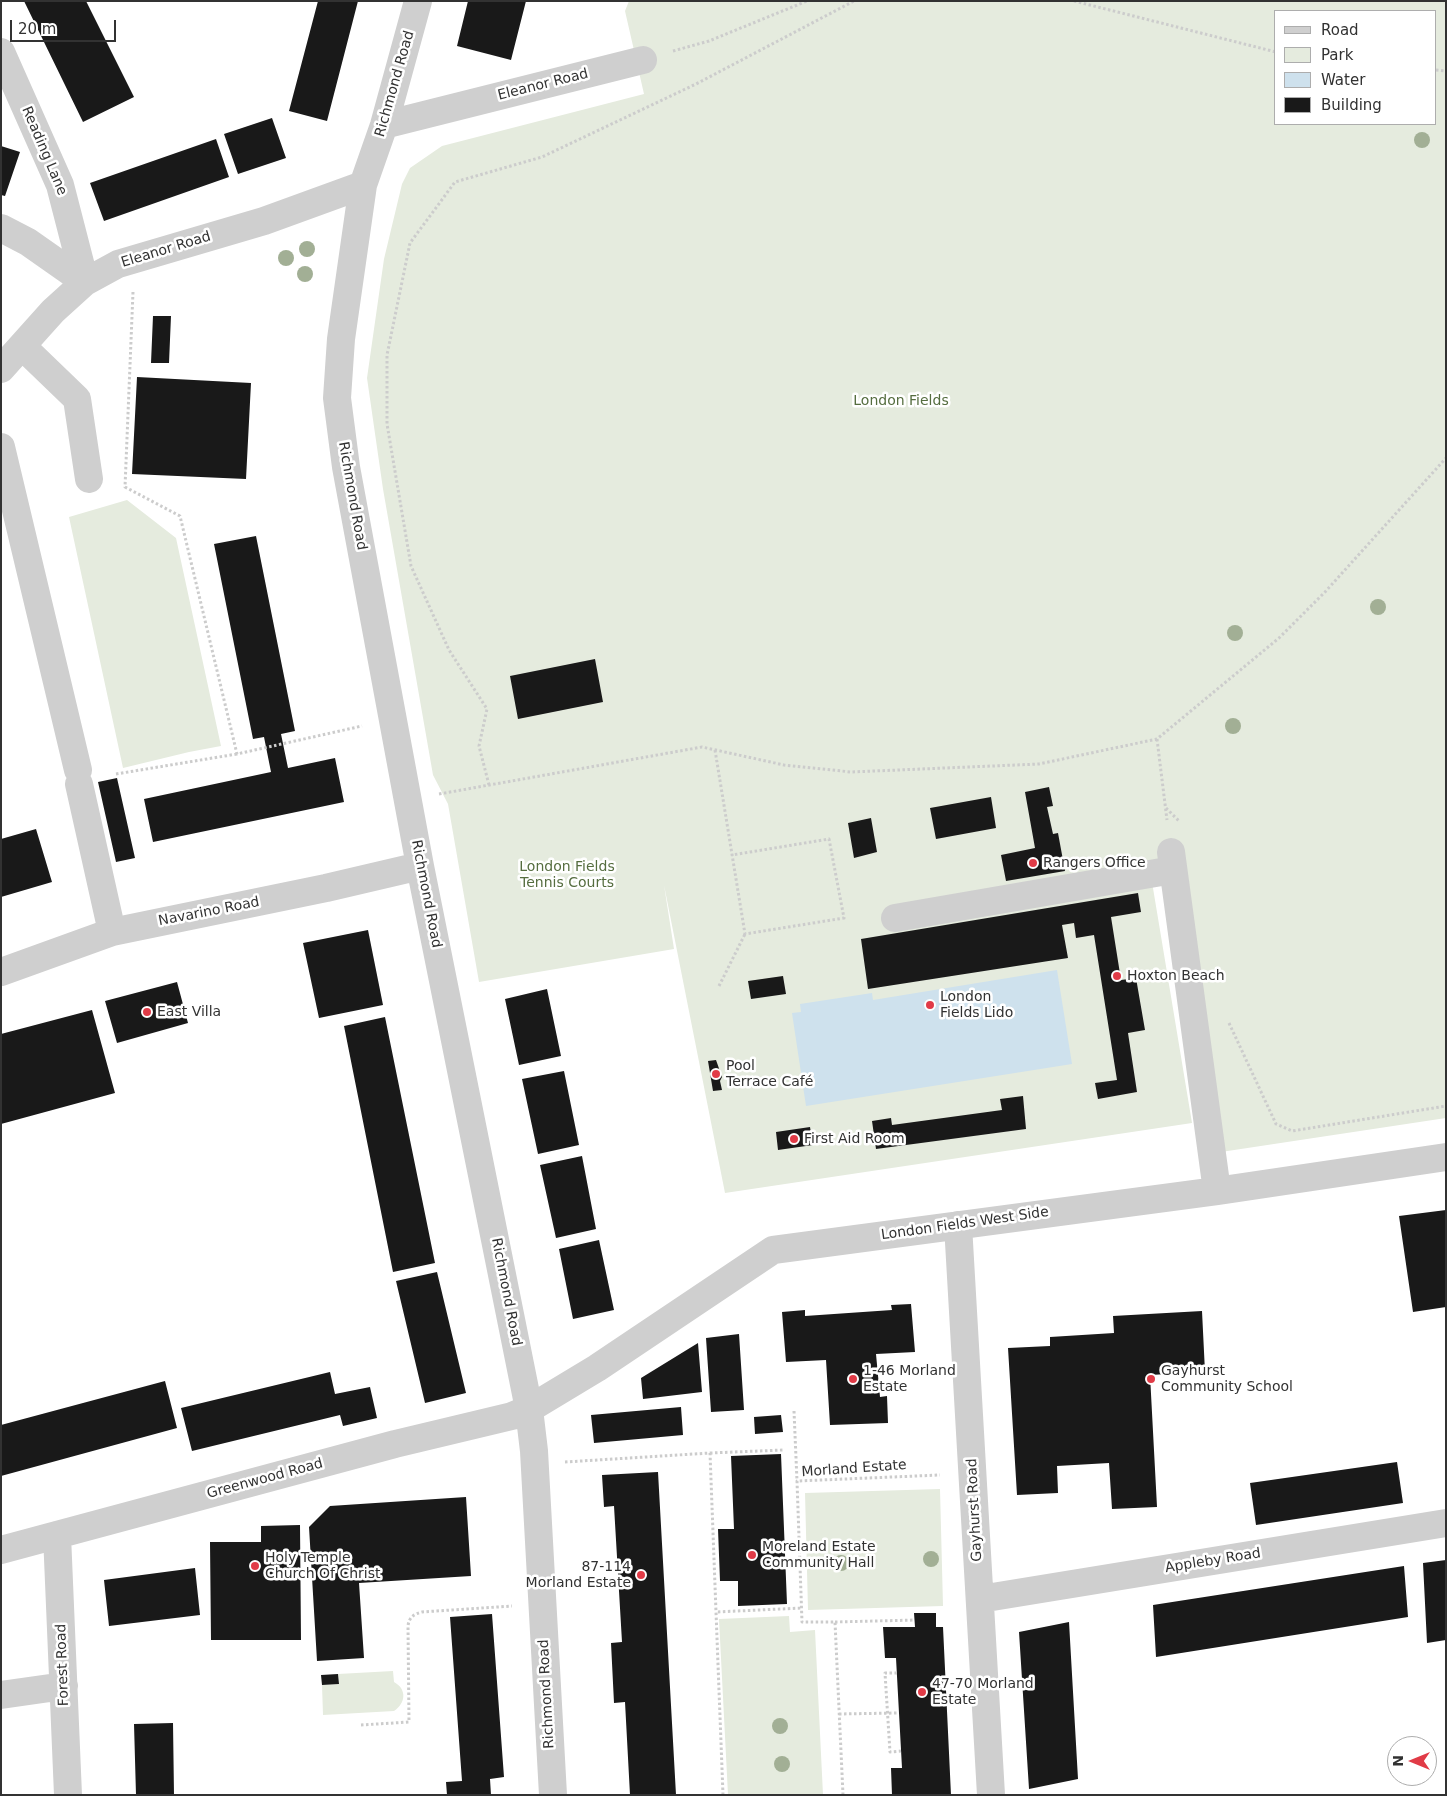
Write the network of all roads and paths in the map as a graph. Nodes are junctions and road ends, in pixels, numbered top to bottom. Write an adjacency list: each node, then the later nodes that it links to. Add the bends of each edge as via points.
1 (418, 1): 8 (street, Richmond Road)
2 (807, 1): 7 (path, via 709,41)
3 (854, 1): 22 (path, via 696,84 542,157 455,182 410,243 387,354 387,424 412,566 449,650 486,709 480,746)
4 (1074, 1): 5 (path)
5 (1274, 51)
6 (1, 52): 11 (street, Reading Lane, via 60,185)
7 (643, 60): 8 (street, Eleanor Road)
8 (373, 156): 10 (street, Eleanor Road, via 264,221); 27 (street, Richmond Road, via 341,339 337,398 346,466)
9 (1, 228): 11 (street, via 28,242)
10 (134, 259): 11 (street, Eleanor Road); 20 (path, via 125,487 180,516)
11 (85, 282): 12 (street, Eleanor Road)
12 (22, 346): 13 (street, Eleanor Road); 16 (street, via 77,400)
13 (1, 369)
14 (1, 447): 29 (street)
15 (1446, 458): 18 (path, via 1325,592 1278,638)
16 (89, 480)
17 (367, 724): 20 (path)
18 (1157, 739): 19 (path, via 1039,764 851,772 784,765); 24 (path)
19 (715, 750): 22 (path, via 702,747); 26 (path)
20 (236, 754): 21 (path)
21 (116, 774)
22 (489, 785): 23 (path)
23 (434, 795)
24 (1166, 808): 25 (path); 25 (path, via 1179,821)
25 (1176, 850): 28 (street); 36 (street)
26 (732, 855): 30 (path); 30 (path, via 829,839 844,918)
27 (420, 866): 29 (street, Navarino Road); 38 (street, Richmond Road)
28 (895, 918)
29 (112, 932): 31 (street, Navarino Road)
30 (745, 934): 32 (path)
31 (1, 972)
32 (719, 986)
33 (1228, 1020): 34 (path, via 1276,1124 1292,1131)
34 (1446, 1106)
35 (1446, 1157): 36 (street, London Fields West Side)
36 (1217, 1191): 37 (street, London Fields West Side)
37 (958, 1225): 38 (street, London Fields West Side, via 773,1250 597,1368); 43 (street, Gayhurst Road)
38 (529, 1409): 46 (street, Greenwood Road); 49 (street, Richmond Road)
39 (794, 1412): 44 (path)
40 (783, 1450): 41 (path)
41 (710, 1454): 42 (path); 51 (path)
42 (557, 1462)
43 (973, 1474): 44 (path, Morland Estate); 48 (street, Gayhurst Road)
44 (797, 1481): 50 (path, Morland Estate)
45 (1446, 1523): 48 (street, Appleby Road)
46 (58, 1534): 47 (street, Greenwood Road); 55 (street, Forest Road)
47 (1, 1550)
48 (980, 1599): 66 (street, Gayhurst Road)
49 (542, 1604): 60 (path, via 414,1615 408,1622 409,1722); 63 (street, Richmond Road)
50 (802, 1608): 51 (path); 53 (path, via 802,1622)
51 (716, 1612): 64 (path)
52 (915, 1620): 53 (path)
53 (835, 1622): 59 (path)
54 (897, 1673): 58 (path, via 886,1673)
55 (64, 1686): 56 (street); 62 (street, Forest Road)
56 (1, 1695)
57 (898, 1712): 58 (path)
58 (888, 1713): 59 (path); 61 (path, via 890,1752)
59 (839, 1714): 65 (path)
60 (361, 1725)
61 (901, 1751)
62 (68, 1795)
63 (553, 1795)
64 (723, 1795)
65 (843, 1795)
66 (991, 1795)

